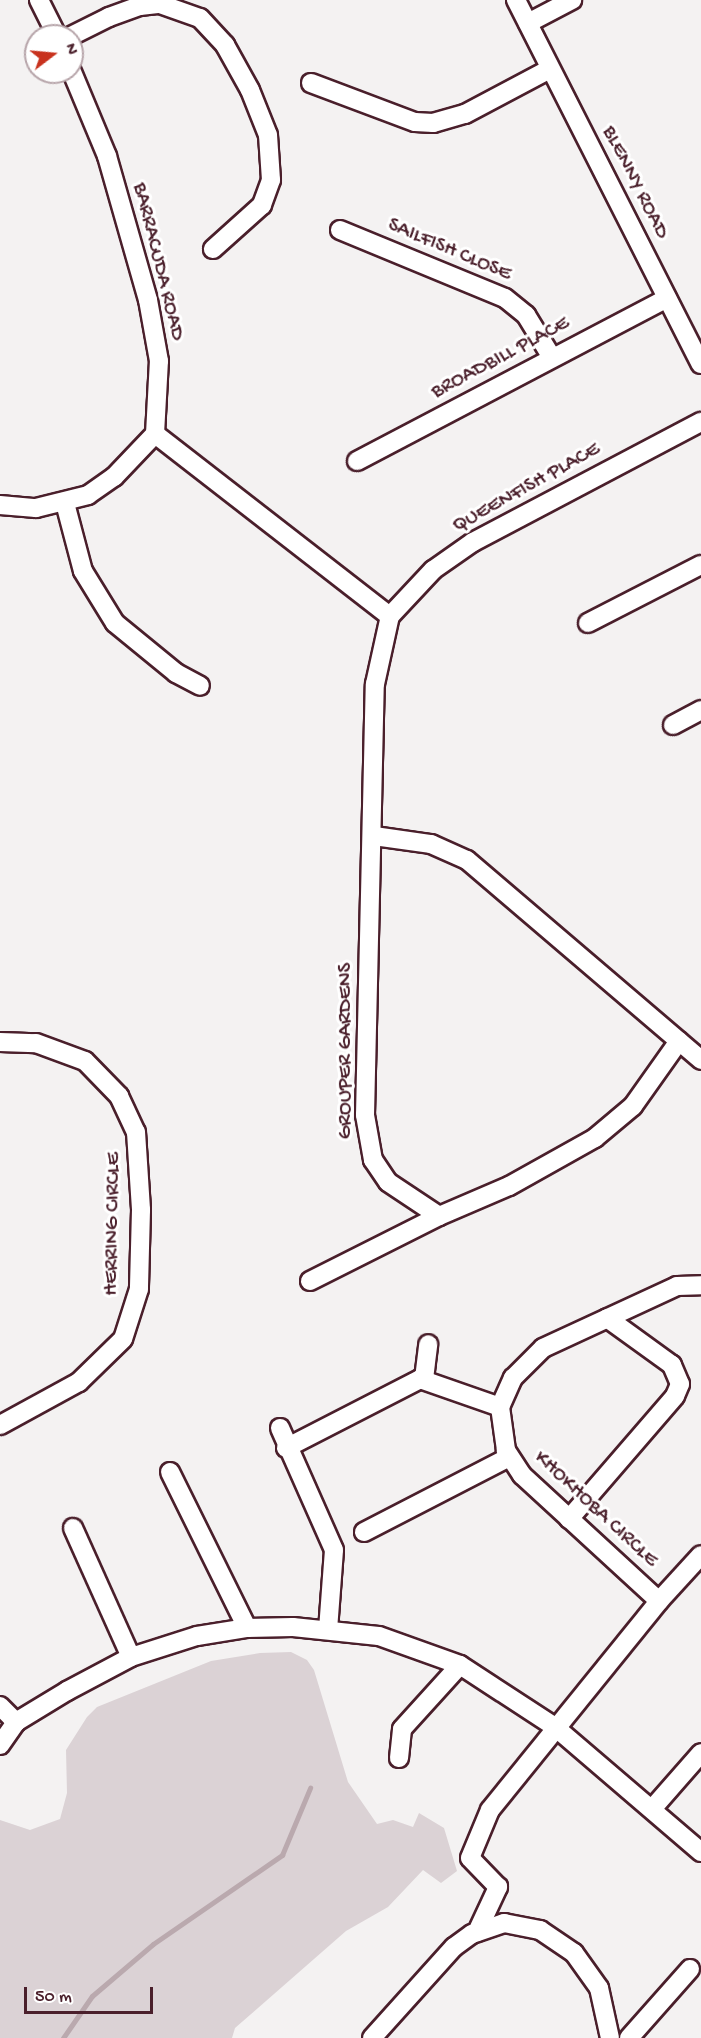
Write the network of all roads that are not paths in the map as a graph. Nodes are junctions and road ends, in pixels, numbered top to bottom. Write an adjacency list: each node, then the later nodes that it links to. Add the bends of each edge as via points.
1 (39, 0): 5 (street)
2 (516, 0): 4 (street, BLENNY ROAD)
3 (572, 0): 4 (street)
4 (528, 23): 7 (street, BLENNY ROAD)
5 (51, 24)
6 (84, 30): 11 (street, via 140,6 160,4 200,18 225,45 250,90 268,135 271,180 262,205)
7 (550, 69): 8 (street, via 465,114 433,123 415,122); 12 (street, BLENNY ROAD)
8 (311, 82)
9 (77, 84): 16 (street, BARRACUDA ROAD, via 107,156 148,300 159,361)
10 (340, 230): 13 (street, SAILFISH CLOSE, via 505,298 526,315)
11 (213, 249)
12 (667, 298): 13 (street, BROADBILL PLACE); 14 (street, BLENNY ROAD)
13 (551, 356): 17 (street, BROADBILL PLACE)
14 (701, 364)
15 (701, 422): 21 (street, QUEENFISH PLACE, via 472,542 433,570)
16 (155, 434): 18 (street, via 114,477 88,495); 21 (street)
17 (357, 461)
18 (65, 503): 19 (street, via 15,509); 23 (street, via 83,571 115,623 158,659)
19 (0, 505)
20 (701, 566): 22 (street)
21 (390, 616): 26 (street, GROUPER GARDENS, via 375,684)
22 (588, 623)
23 (200, 686)
24 (701, 710): 25 (street)
25 (673, 725)
26 (374, 837): 27 (street, via 431,844 466,860); 30 (street, GROUPER GARDENS, via 365,1115 369,1147 379,1173 388,1182)
27 (679, 1041): 29 (street); 30 (street, via 633,1106 595,1138 509,1186)
28 (0, 1042): 37 (street, HERRING CIRCLE, via 36,1043 85,1061 119,1096 138,1143 141,1210 139,1289 123,1339 80,1382)
29 (701, 1060)
30 (439, 1216): 31 (street)
31 (310, 1281)
32 (701, 1285): 33 (street, via 677,1286)
33 (607, 1318): 36 (street, via 543,1348 525,1363); 42 (street, via 672,1365 681,1384 675,1396)
34 (428, 1344): 35 (street)
35 (424, 1378): 36 (street); 39 (street)
36 (500, 1407): 40 (street, KHOKHOBA CIRCLE)
37 (0, 1425)
38 (280, 1428): 39 (street)
39 (286, 1448): 48 (street, via 334,1550)
40 (509, 1456): 42 (street, KHOKHOBA CIRCLE, via 522,1476); 44 (street)
41 (170, 1472): 47 (street)
42 (569, 1519): 46 (street, KHOKHOBA CIRCLE)
43 (73, 1528): 49 (street)
44 (364, 1532)
45 (701, 1555): 46 (street, KHOKHOBA CIRCLE)
46 (659, 1601): 53 (street, KHOKHOBA CIRCLE)
47 (247, 1628): 48 (street); 49 (street, via 197,1636)
48 (328, 1630): 50 (street, via 379,1636)
49 (131, 1657): 52 (street)
50 (460, 1665): 53 (street); 56 (street, via 402,1729)
51 (0, 1706): 52 (street)
52 (16, 1722): 54 (street)
53 (555, 1727): 57 (street); 59 (street, KHOKHOBA CIRCLE, via 490,1810 470,1858 498,1887)
54 (0, 1745)
55 (701, 1753): 57 (street)
56 (399, 1758)
57 (652, 1809): 58 (street)
58 (701, 1852)
59 (477, 1932): 61 (street, via 454,1947); 62 (street, via 504,1923 523,1924 540,1930 574,1953 599,1988)
60 (690, 1969): 63 (street)
61 (372, 2038)
62 (610, 2038)
63 (629, 2038)

